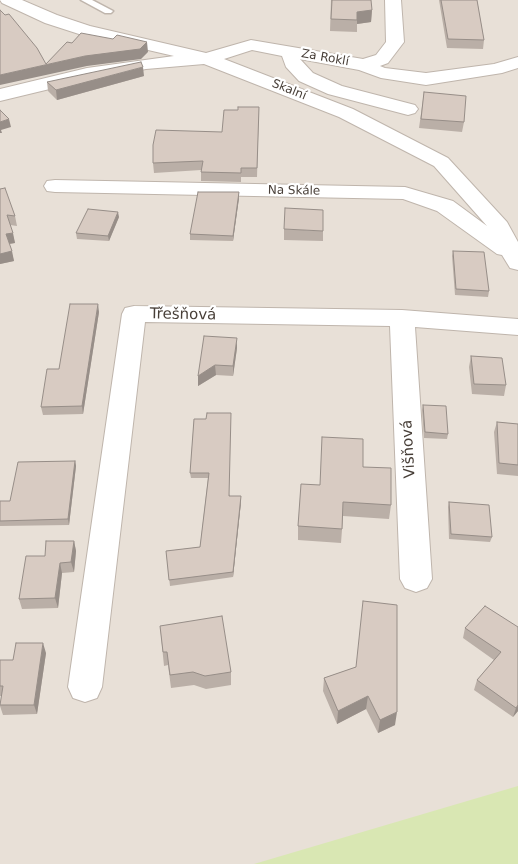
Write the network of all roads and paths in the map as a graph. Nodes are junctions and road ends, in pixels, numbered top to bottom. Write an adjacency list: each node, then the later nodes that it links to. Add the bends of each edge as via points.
1 (8, 0): 6 (street, Skalní, via 85,30)
2 (85, 0): 4 (lane)
3 (393, 0): 8 (street, Za Roklí, via 395,42 382,60)
4 (108, 11)
5 (290, 52): 6 (street, Za Roklí, via 251,44); 8 (street, Za Roklí); 10 (street, via 292,63 306,77 335,90)
6 (206, 58): 9 (street, Za Roklí, via 87,74); 12 (street, Skalní, via 346,113 441,162 496,222)
7 (518, 62): 8 (street, via 496,69 426,79 381,73)
8 (364, 65)
9 (0, 95)
10 (408, 109)
11 (55, 186): 12 (street, Na Skále, via 405,193 445,206)
12 (517, 258)
13 (402, 318): 14 (street, Třešňová); 15 (street, Višňová); 16 (street, Třešňová, via 134,314)
14 (518, 327)
15 (416, 580)
16 (85, 687)

